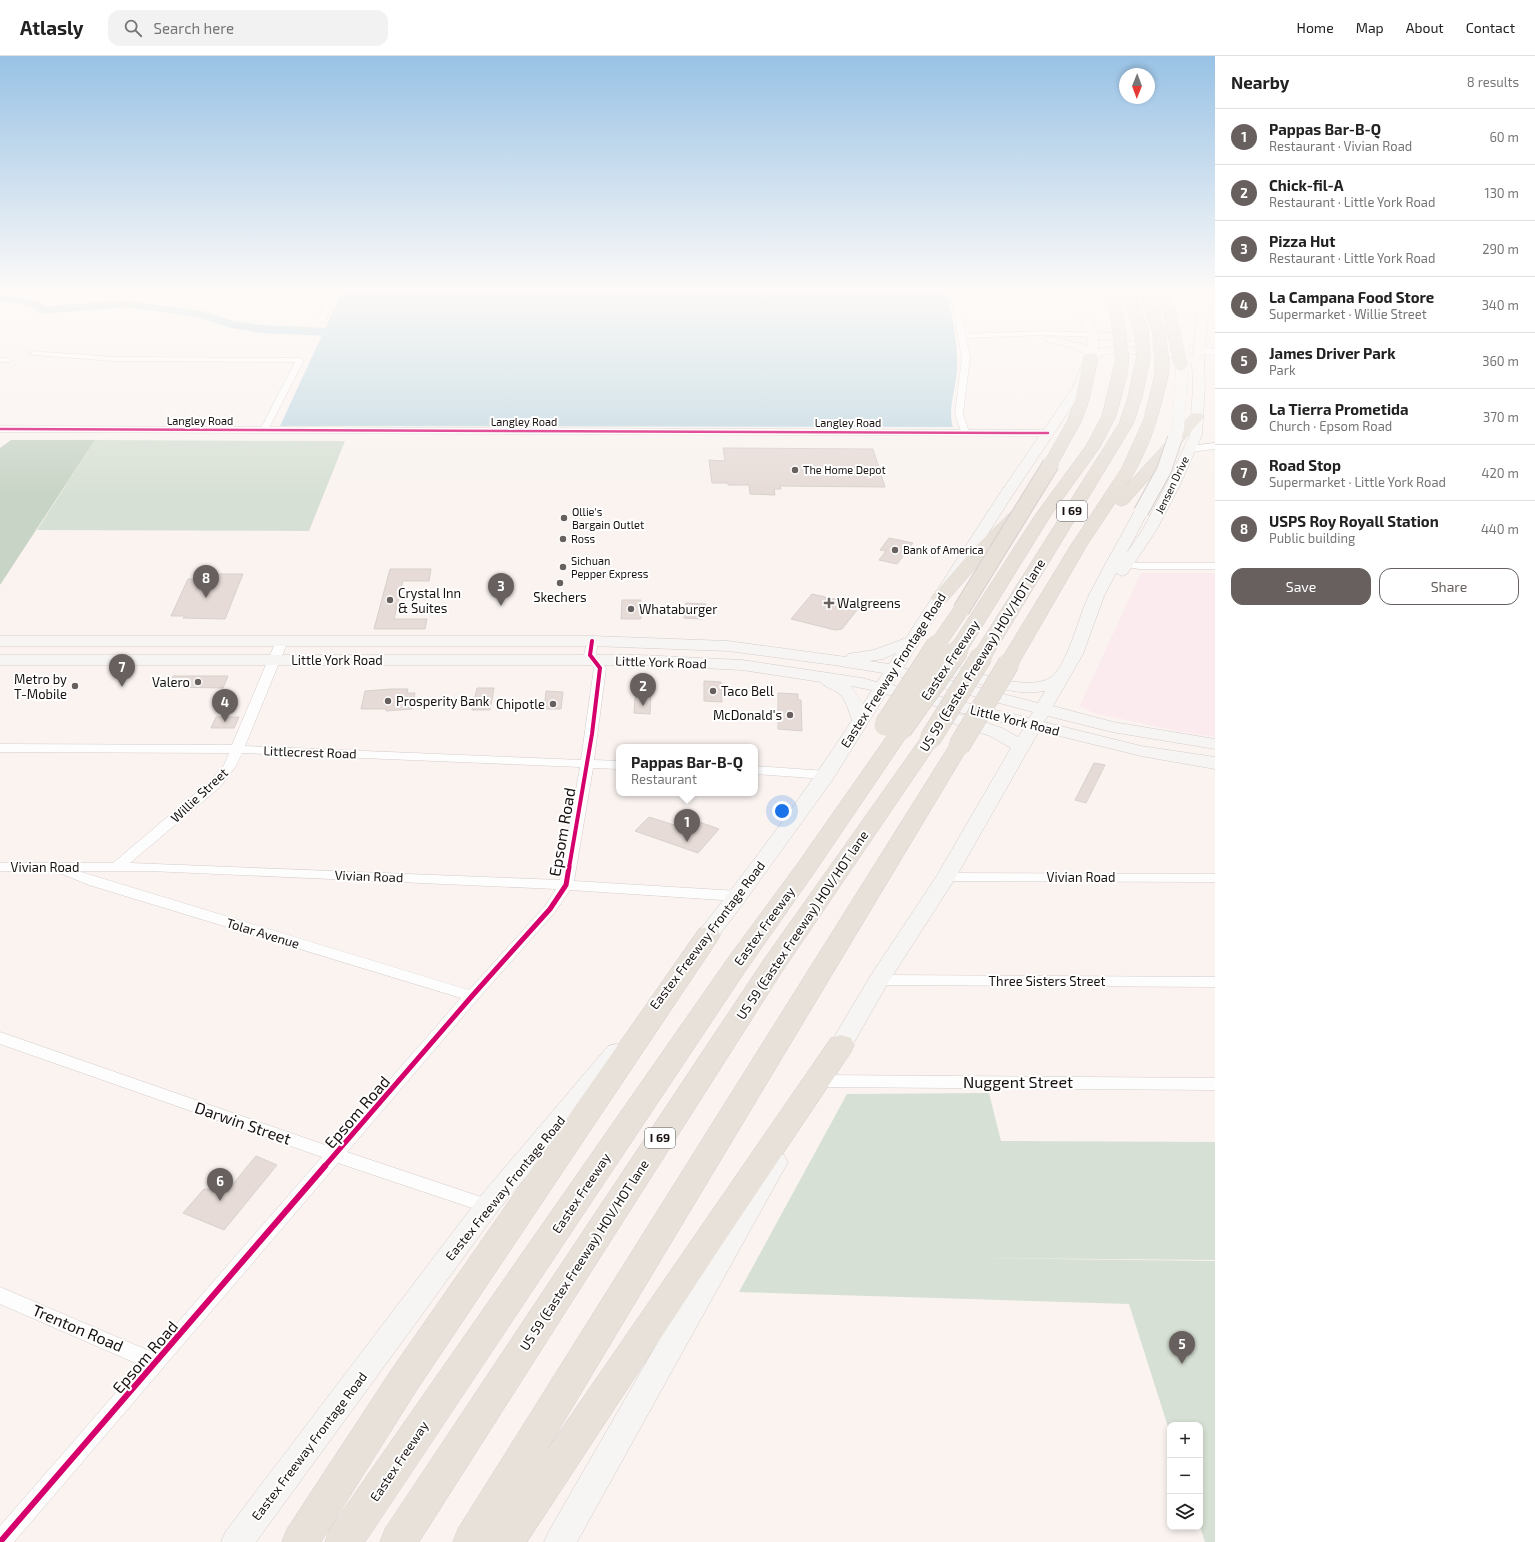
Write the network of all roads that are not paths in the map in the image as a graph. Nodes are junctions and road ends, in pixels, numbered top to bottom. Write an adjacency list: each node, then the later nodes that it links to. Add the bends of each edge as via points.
1 (92, 357): 16 (street, via 300,360)
2 (966, 357): 17 (street, via 959,414)
3 (1088, 357): 18 (main road, Eastex Freeway Frontage Road, via 1079,387)
4 (1090, 357): 47 (highway, bridge, via 1082,400 1074,422 1051,464 937,645)
5 (1122, 357): 21 (highway, Eastex Freeway / I 69, bridge, via 1109,416)
6 (1143, 357): 81 (highway, US 59 (Eastex Freeway) HOV/HOT lane / I 69, bridge, via 1126,424 930,739 774,964)
7 (1162, 357): 23 (highway, I 69, bridge, via 1161,378 1145,436 1130,468)
8 (1180, 357): 13 (highway, bridge)
9 (1182, 357): 13 (main road, bridge)
10 (1199, 357): 14 (main road, Jensen Drive)
11 (0, 360): 12 (street)
12 (9, 360)
13 (1181, 364): 33 (main road, bridge, via 1178,429 1164,470 1096,596)
14 (1197, 417): 19 (main road, Jensen Drive); 23 (highway)
15 (0, 429): 16 (street, Langley Road)
16 (264, 430): 17 (street, Langley Road)
17 (965, 432): 18 (street, Langley Road)
18 (1048, 433): 26 (main road, Eastex Freeway Frontage Road, via 1004,496)
19 (1196, 435): 20 (street); 22 (main road, Jensen Drive)
20 (1215, 445): 22 (street)
21 (1093, 447): 26 (highway, via 1074,455 980,552); 47 (highway, Eastex Freeway / I 69, bridge, via 1044,514 958,650)
22 (1190, 449): 24 (main road, Jensen Drive, via 1150,529)
23 (1079, 545): 82 (highway, I 69, bridge, via 959,746)
24 (1126, 564): 25 (street); 33 (main road, Jensen Drive)
25 (1215, 566)
26 (940, 598): 30 (main road, Eastex Freeway Frontage Road)
27 (0, 641): 31 (main road, Little York Road)
28 (282, 641): 29 (main road, Little York Road); 31 (main road, Little York Road); 35 (street, Willie Street)
29 (592, 641): 32 (main road, Little York Road); 36 (street, Epsom Road, via 590,655)
30 (912, 641): 37 (main road, via 877,655); 40 (main road, Eastex Freeway Frontage Road); 42 (main road, via 921,659 1005,684 1048,686)
31 (61, 642): 38 (main road)
32 (746, 648): 37 (main road, Little York Road); 39 (main road)
33 (1078, 648): 42 (main road)
34 (0, 660): 38 (main road, Little York Road)
35 (274, 660): 36 (main road, Little York Road); 38 (main road, Little York Road); 52 (street, Willie Street)
36 (594, 660): 39 (main road, Little York Road); 53 (street, Epsom Road, via 600,668)
37 (834, 660): 40 (main road, Little York Road)
38 (50, 661)
39 (742, 665): 41 (main road, Little York Road)
40 (893, 670): 43 (main road, Eastex Freeway Frontage Road); 44 (main road, Little York Road)
41 (803, 674): 43 (main road, Little York Road); 45 (main road, via 838,685 849,693)
42 (1059, 680): 44 (main road)
43 (882, 687): 45 (main road, Eastex Freeway Frontage Road); 46 (main road, Little York Road)
44 (1043, 709): 46 (main road); 49 (main road, Little York Road, via 1112,727)
45 (864, 715): 50 (main road, via 876,707 910,708 985,727); 57 (main road, Eastex Freeway Frontage Road)
46 (1034, 725): 48 (main road, Little York Road); 50 (main road)
47 (893, 728): 80 (highway, Eastex Freeway / I 69, via 864,783 730,973)
48 (1094, 739): 50 (main road, via 1053,739); 54 (main road, Little York Road, via 1141,751)
49 (1215, 744)
50 (1023, 745): 61 (main road)
51 (0, 748): 52 (street, Littlecrest Road)
52 (239, 749): 53 (street, Littlecrest Road); 58 (street, Willie Street, via 230,766 215,784)
53 (586, 763): 55 (street, Littlecrest Road); 63 (street, Epsom Road)
54 (1215, 763)
55 (616, 764)
56 (758, 770): 57 (street)
57 (826, 775): 64 (main road, Eastex Freeway Frontage Road)
58 (118, 866): 60 (street, Vivian Road); 63 (street, Vivian Road)
59 (0, 867): 60 (street, Vivian Road)
60 (54, 867): 68 (street, Tolar Avenue, via 94,882)
61 (946, 877): 62 (street, Vivian Road); 66 (main road)
62 (1215, 878)
63 (566, 885): 64 (street, Vivian Road); 68 (street, Epsom Road, via 550,908)
64 (738, 896): 65 (main road, Eastex Freeway Frontage Road)
65 (708, 935): 74 (main road, Eastex Freeway Frontage Road, via 628,1038); 79 (highway, via 408,1374)
66 (878, 980): 67 (street, Three Sisters Street); 70 (main road)
67 (1215, 982)
68 (472, 996): 73 (street, Epsom Road)
69 (0, 1038): 73 (street, Darwin Street)
70 (841, 1045): 71 (main road); 83 (highway)
71 (820, 1081): 72 (street, Nuggent Street); 84 (main road)
72 (1215, 1084)
73 (335, 1156): 74 (street, Darwin Street); 76 (street, Epsom Road)
74 (487, 1206): 78 (main road, Eastex Freeway Frontage Road)
75 (0, 1295): 76 (street, Trenton Road)
76 (156, 1363): 77 (street, Epsom Road)
77 (0, 1542)
78 (237, 1542)
79 (300, 1542)
80 (343, 1542)
81 (398, 1542)
82 (471, 1542)
83 (506, 1542)
84 (560, 1542)

